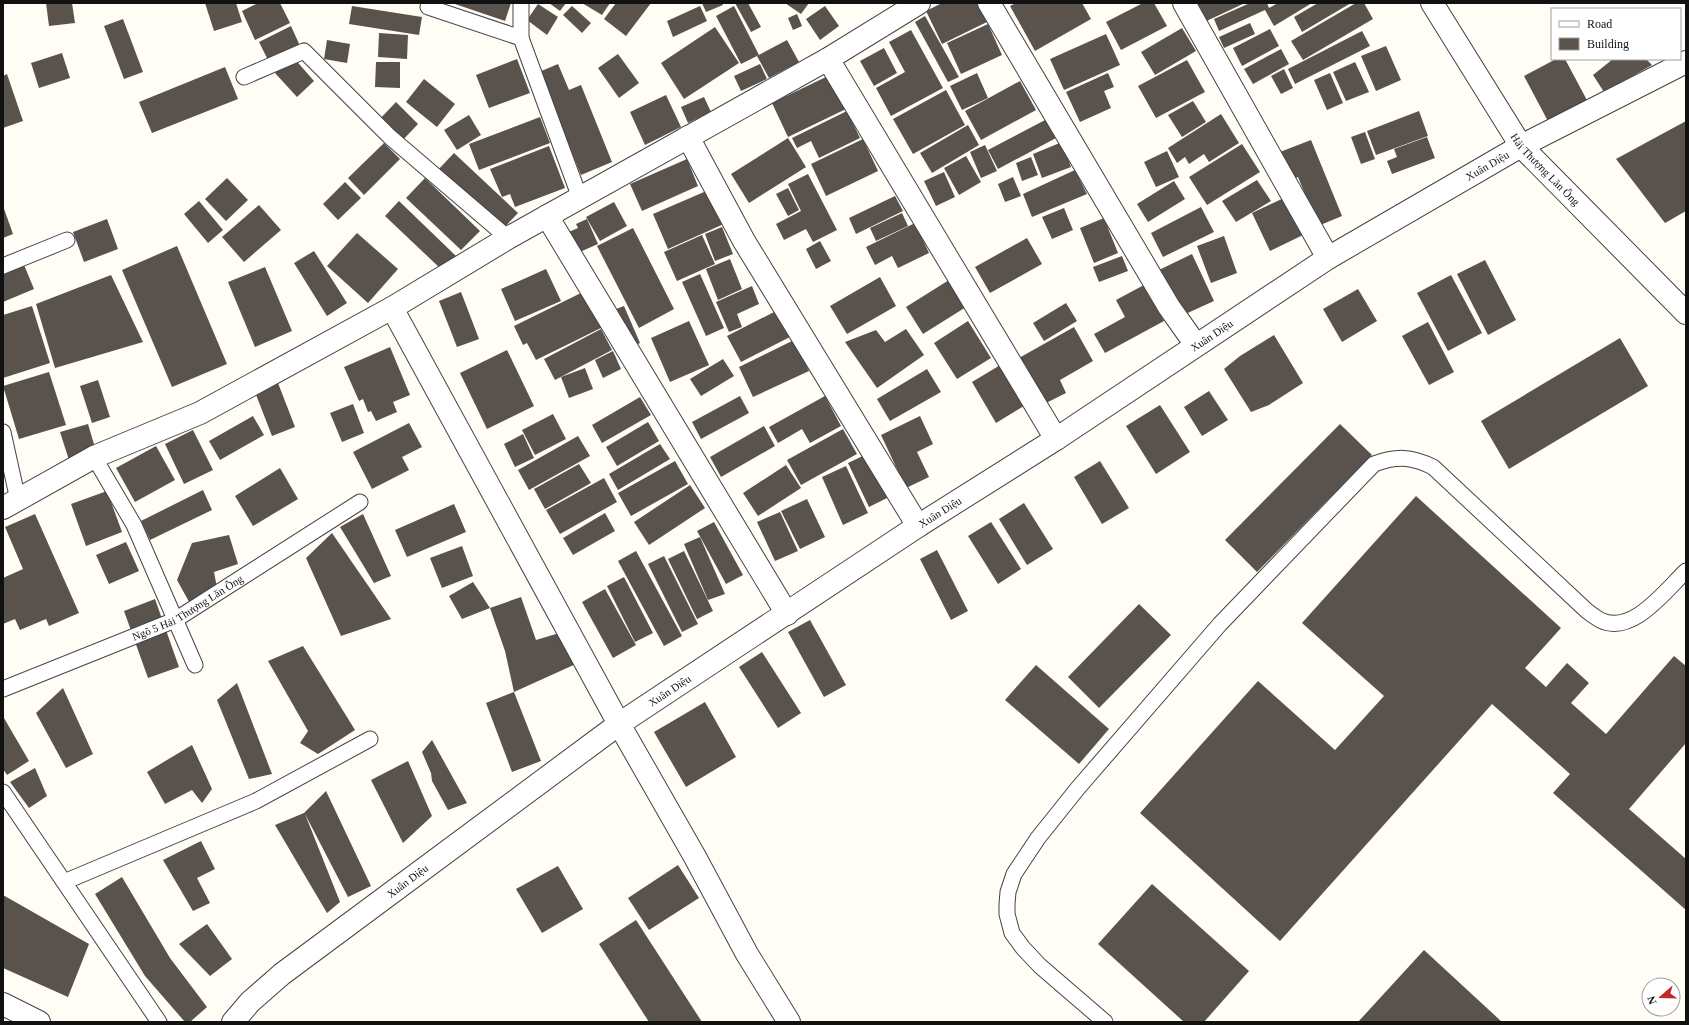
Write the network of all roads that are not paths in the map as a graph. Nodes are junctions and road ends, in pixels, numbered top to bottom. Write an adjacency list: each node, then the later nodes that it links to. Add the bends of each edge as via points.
1 (522, 3): 7 (lane)
2 (918, 3): 8 (street)
3 (989, 3): 21 (street, via 1168,307)
4 (1184, 3): 17 (street)
5 (1432, 3): 12 (street, Hải Thượng Lãn Ông)
6 (428, 7): 7 (lane)
7 (521, 38): 13 (lane)
8 (828, 59): 11 (street); 23 (street)
9 (1686, 62): 12 (street, Xuân Diệu)
10 (244, 77): 15 (lane, via 304,51 390,137)
11 (688, 137): 13 (street); 27 (street, via 744,241)
12 (1521, 146): 17 (street, Xuân Diệu); 20 (street, Hải Thượng Lãn Ông)
13 (580, 198): 14 (street)
14 (547, 216): 15 (street); 29 (street)
15 (508, 238): 19 (street)
16 (67, 240): 18 (lane)
17 (1328, 258): 21 (street, Xuân Diệu)
18 (3, 266)
19 (392, 308): 24 (street, via 200,413); 33 (street)
20 (1686, 313)
21 (1196, 345): 23 (street, Xuân Diệu)
22 (3, 432): 26 (lane)
23 (1056, 439): 27 (street, Xuân Diệu)
24 (94, 457): 26 (street); 30 (lane, via 134,525)
25 (360, 502): 30 (lane, Ngõ 5 Hải Thượng Lãn Ông)
26 (10, 504)
27 (918, 526): 29 (street, Xuân Diệu)
28 (1686, 571): 42 (lane, via 1640,616 1617,623 1600,620 1587,611 1433,467 1422,461 1404,457 1389,458 1374,464 1220,624 1078,788 1038,838 1014,874 1007,904 1012,933 1040,966)
29 (788, 614): 33 (street, Xuân Diệu)
30 (175, 620): 31 (lane); 32 (lane, Ngõ 5 Hải Thượng Lãn Ông)
31 (195, 665)
32 (3, 689)
33 (619, 724): 40 (street, Xuân Diệu, via 282,974 250,1002); 41 (street, via 747,954)
34 (370, 739): 36 (lane, via 256,801)
35 (3, 792): 36 (lane)
36 (64, 882): 39 (lane)
37 (3, 1004): 38 (street)
38 (40, 1022)
39 (159, 1022)
40 (233, 1022)
41 (789, 1022)
42 (1105, 1022)

